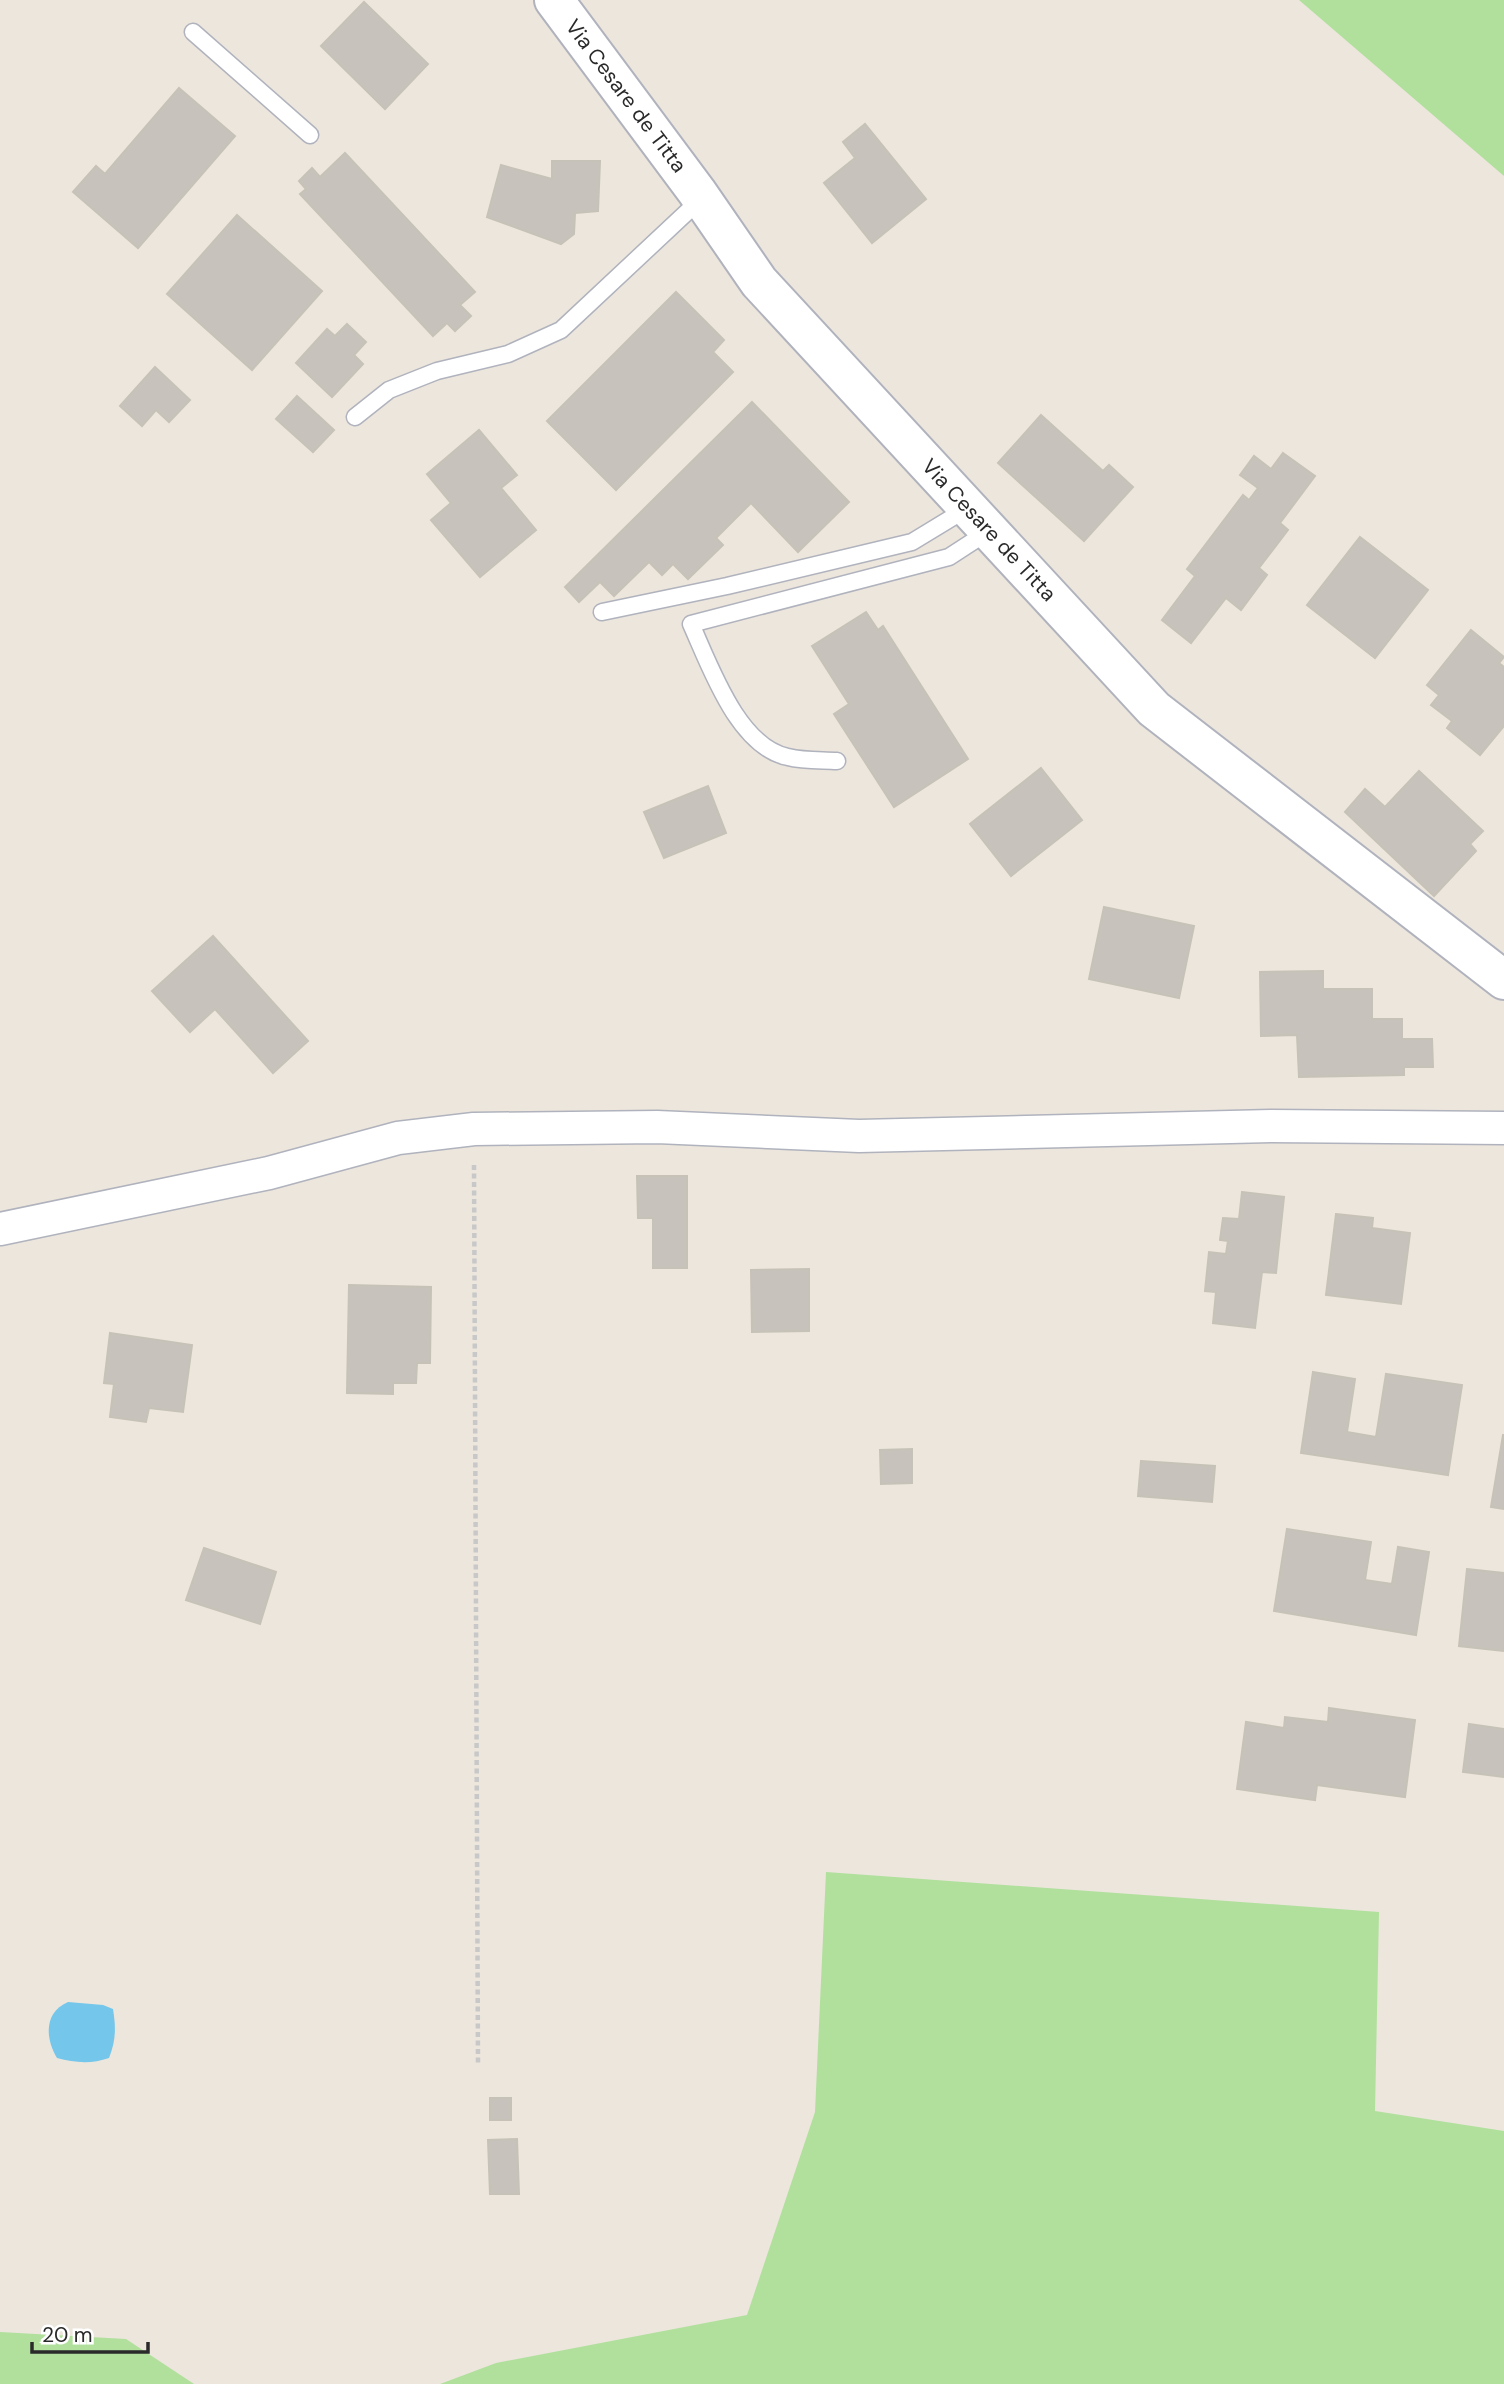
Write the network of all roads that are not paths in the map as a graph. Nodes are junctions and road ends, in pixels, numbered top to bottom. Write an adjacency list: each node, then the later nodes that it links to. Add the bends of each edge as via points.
1 (554, 0): 4 (street, Via Cesare de Titta)
2 (193, 32): 3 (lane)
3 (310, 135)
4 (702, 198): 5 (lane, via 561,330 508,354 437,371 389,390); 6 (street, Via Cesare de Titta, via 759,282)
5 (355, 417)
6 (979, 519): 7 (lane, via 912,542); 8 (lane, via 949,556 691,624 717,681 760,745 787,757); 9 (street, Via Cesare de Titta, via 1154,709)
7 (602, 612)
8 (837, 761)
9 (1504, 980)
10 (1504, 1128): 11 (street, via 1271,1126 859,1136 657,1128 474,1129 398,1138 269,1173)
11 (0, 1229)

